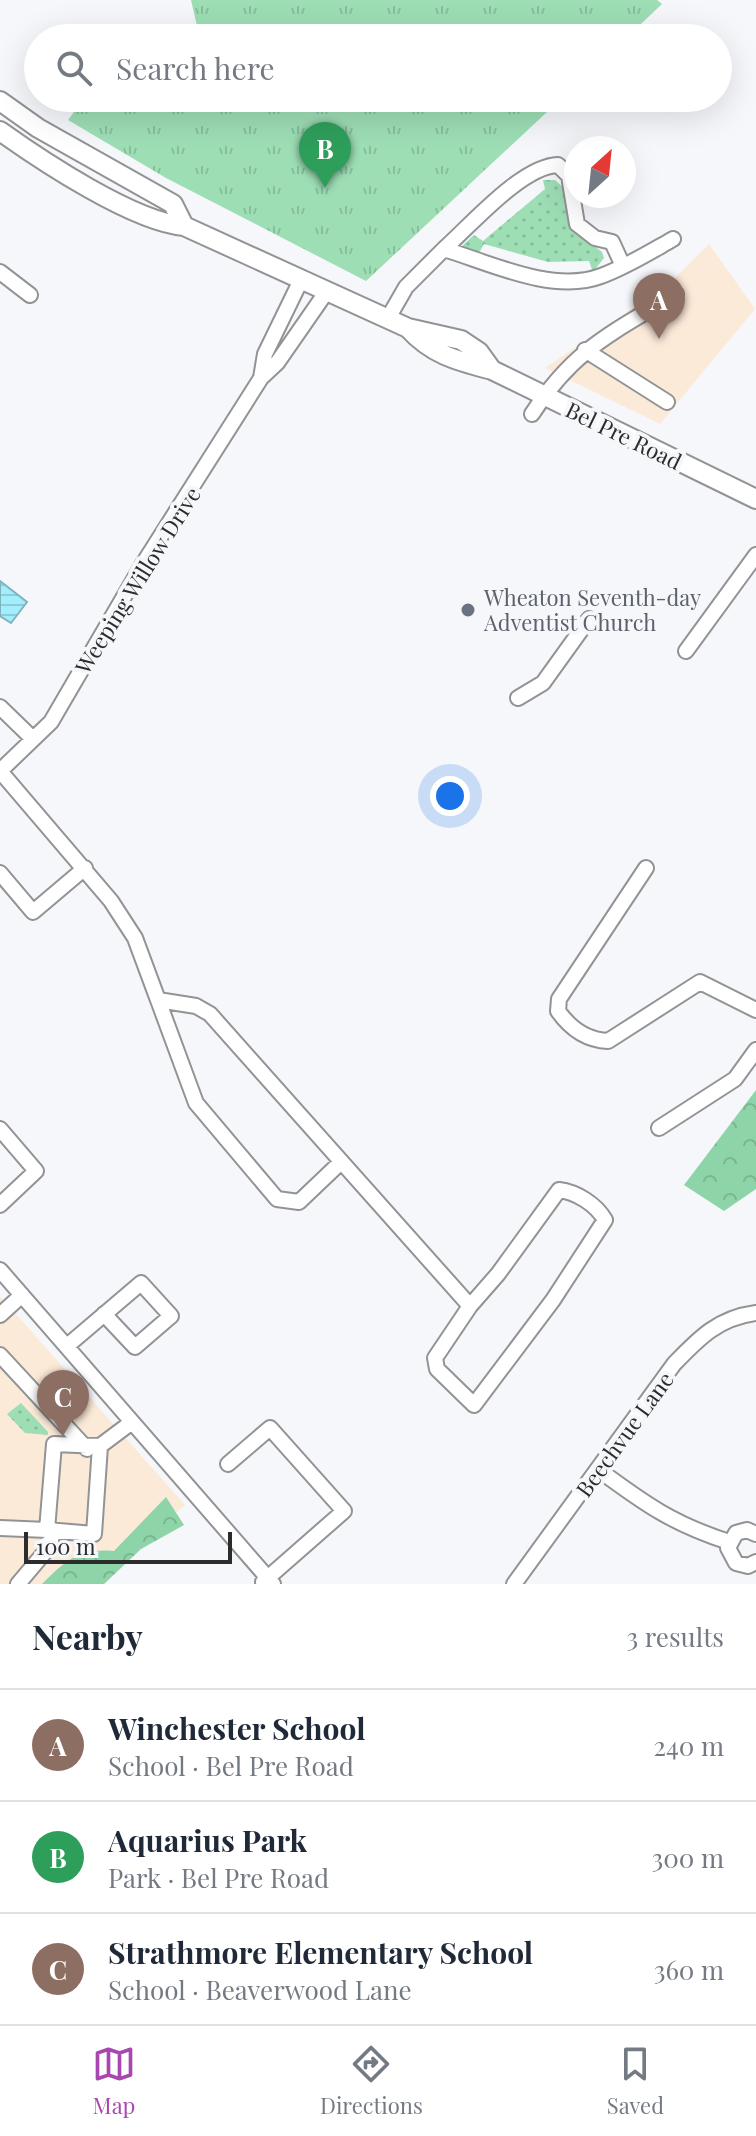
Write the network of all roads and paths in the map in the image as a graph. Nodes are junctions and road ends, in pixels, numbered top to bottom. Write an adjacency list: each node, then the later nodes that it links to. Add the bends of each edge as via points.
1 (0, 101): 3 (main road, Bel Pre Road, via 173,204)
2 (0, 131): 3 (main road, Bel Pre Road, via 93,188 166,224)
3 (184, 226): 8 (main road, Bel Pre Road)
4 (673, 239): 6 (street)
5 (444, 249): 6 (street, via 526,275 563,280 598,277); 6 (street, via 514,186 546,165 558,165 569,176 577,224 595,238 612,242); 12 (street, via 406,287)
6 (623, 266)
7 (0, 272): 11 (street)
8 (301, 280): 9 (main road, Bel Pre Road); 14 (street, Weeping Willow Drive, via 265,354)
9 (327, 291): 12 (main road, Bel Pre Road); 14 (street, Weeping Willow Drive)
10 (676, 294): 13 (street)
11 (30, 295)
12 (387, 320): 15 (main road, Bel Pre Road, via 461,340 492,370)
13 (585, 350): 15 (street); 16 (street)
14 (261, 378): 24 (street, Weeping Willow Drive, via 51,722)
15 (544, 396): 17 (street); 18 (main road, Bel Pre Road)
16 (667, 402)
17 (532, 414)
18 (756, 499)
19 (756, 555): 21 (street)
20 (589, 619): 22 (street, via 543,683)
21 (686, 651)
22 (518, 698)
23 (0, 707): 24 (street)
24 (33, 739): 25 (street, Weeping Willow Drive)
25 (0, 771): 26 (street)
26 (85, 868): 28 (street, via 33,912); 29 (street, via 135,938)
27 (646, 868): 30 (street, via 559,999 558,1011 570,1027 608,1041 700,982)
28 (0, 873)
29 (158, 1000): 34 (street, via 196,1006 210,1014); 34 (street, via 196,1103 277,1199 299,1202)
30 (756, 1010)
31 (756, 1050): 32 (street, via 735,1079)
32 (659, 1128)
33 (0, 1129): 35 (street, via 36,1171)
34 (341, 1162): 38 (street)
35 (0, 1205)
36 (0, 1270): 37 (street)
37 (22, 1295): 41 (street); 42 (street)
38 (470, 1306): 38 (street, via 559,1190 600,1211 605,1220 598,1234 474,1405 437,1369 435,1358)
39 (756, 1313): 47 (street, Beechvue Lane, via 720,1322 702,1334 674,1364)
40 (104, 1314): 40 (street, via 141,1283 171,1316 135,1347); 42 (street)
41 (0, 1315)
42 (67, 1346): 44 (street)
43 (0, 1355): 45 (street)
44 (132, 1422): 45 (street); 53 (street)
45 (94, 1448): 49 (street, via 54,1444); 49 (street, via 94,1534)
46 (228, 1464): 53 (street, via 270,1428 344,1511)
47 (599, 1470): 51 (street, via 661,1516); 55 (street, Beechvue Lane)
48 (0, 1528): 49 (street)
49 (50, 1530): 54 (street, via 50,1546)
50 (756, 1534): 51 (street, via 741,1531)
51 (729, 1542): 52 (street, via 736,1563)
52 (756, 1562)
53 (267, 1582)
54 (18, 1584)
55 (514, 1584)

